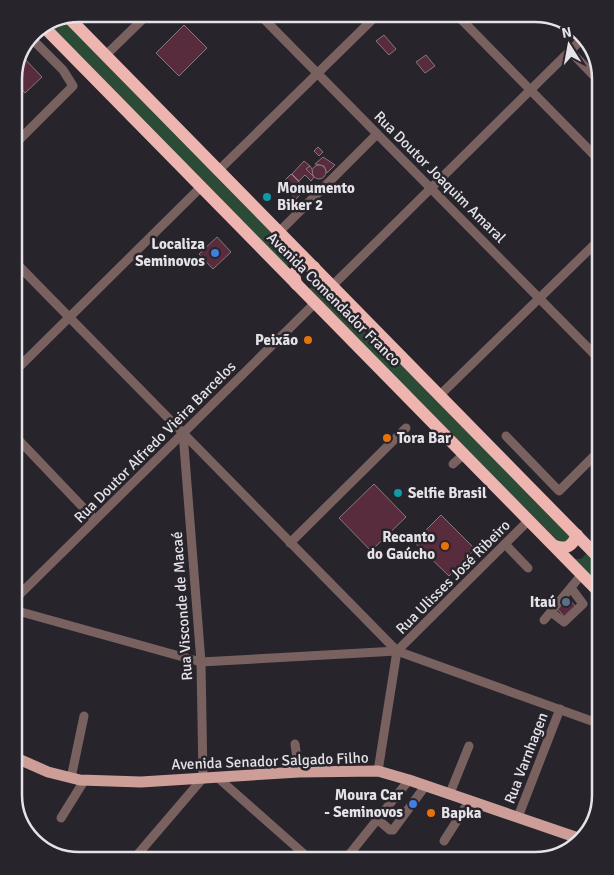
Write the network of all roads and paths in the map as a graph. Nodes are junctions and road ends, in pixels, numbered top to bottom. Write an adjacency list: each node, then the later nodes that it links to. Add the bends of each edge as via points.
1 (74, 23): 11 (highway, Avenida Comendador Franco)
2 (139, 23): 11 (street)
3 (270, 23): 13 (street, Rua Doutor Joaquim Amaral)
4 (369, 23): 13 (street)
5 (465, 23): 15 (street)
6 (49, 32): 10 (highway, Avenida Comendador Franco)
7 (36, 43): 12 (street)
8 (578, 43): 9 (street)
9 (570, 51): 14 (street); 15 (street)
10 (70, 54): 12 (street); 20 (highway, Avenida Comendador Franco)
11 (106, 55): 19 (highway, Avenida Comendador Franco)
12 (59, 66): 17 (street, via 73,86)
13 (318, 73): 16 (street, Rua Doutor Joaquim Amaral); 19 (street)
14 (591, 73)
15 (531, 90): 18 (street); 21 (street)
16 (377, 134): 21 (street, Rua Doutor Joaquim Amaral); 22 (street)
17 (23, 136)
18 (592, 153)
19 (219, 170): 22 (highway, Avenida Comendador Franco)
20 (201, 187): 26 (highway, Avenida Comendador Franco); 30 (street)
21 (431, 189): 27 (street); 28 (street, Rua Doutor Joaquim Amaral)
22 (279, 232): 24 (highway, Avenida Comendador Franco)
23 (592, 247): 28 (street)
24 (314, 267): 26 (highway, via 297,269 294,274); 27 (highway, Avenida Comendador Franco)
25 (23, 270): 30 (street)
26 (296, 284): 29 (highway, Avenida Comendador Franco)
27 (332, 286): 33 (highway, Avenida Comendador Franco)
28 (540, 298): 31 (street, Rua Doutor Joaquim Amaral); 33 (street)
29 (315, 303): 35 (street, Rua Doutor Alfredo Vieira Barcelos); 38 (highway, Avenida Comendador Franco)
30 (69, 317): 32 (street); 35 (street)
31 (592, 352)
32 (23, 363)
33 (440, 395): 43 (highway, Avenida Comendador Franco)
34 (406, 428): 44 (street)
35 (183, 433): 41 (street, Rua Doutor Alfredo Vieira Barcelos); 44 (street); 57 (street, Rua Visconde de Macaé)
36 (506, 436): 39 (street, via 559,490)
37 (22, 444): 41 (street)
38 (464, 454): 40 (street); 42 (highway, Avenida Comendador Franco)
39 (592, 458)
40 (454, 464)
41 (95, 520): 52 (street, Rua Doutor Alfredo Vieira Barcelos)
42 (529, 520): 45 (street, Rua Ulisses José Ribeiro); 46 (highway, Avenida Comendador Franco)
43 (577, 535): 46 (highway, via 567,548); 47 (highway, Avenida Comendador Franco)
44 (290, 543): 56 (street)
45 (505, 544): 48 (street); 56 (street, Rua Ulisses José Ribeiro)
46 (555, 546): 49 (highway, Avenida Comendador Franco)
47 (592, 551)
48 (528, 568)
49 (582, 574): 50 (highway, Avenida Comendador Franco); 51 (street)
50 (592, 585)
51 (571, 588): 54 (street); 54 (street, via 583,604 564,622)
52 (22, 592)
53 (22, 612): 57 (street)
54 (551, 612): 55 (street)
55 (544, 620)
56 (397, 651): 57 (street); 58 (street); 64 (street, Rua Ulisses José Ribeiro)
57 (202, 662): 68 (street, Rua Visconde de Macaé)
58 (560, 709): 60 (street); 74 (street, Rua Varnhagen)
59 (84, 716): 67 (street)
60 (592, 721)
61 (295, 744): 65 (street)
62 (469, 746): 72 (street)
63 (22, 761): 67 (main road, Avenida Senador Salgado Filho)
64 (378, 771): 65 (main road, Avenida Senador Salgado Filho); 70 (main road, Avenida Senador Salgado Filho)
65 (299, 772): 66 (main road, Avenida Senador Salgado Filho)
66 (217, 776): 68 (main road, Avenida Senador Salgado Filho); 80 (street)
67 (71, 778): 69 (main road, Avenida Senador Salgado Filho)
68 (203, 778): 69 (main road, Avenida Senador Salgado Filho, via 141,782); 79 (street)
69 (84, 780): 75 (street)
70 (409, 780): 71 (main road, Avenida Senador Salgado Filho); 76 (street)
71 (426, 785): 72 (main road, Avenida Senador Salgado Filho); 76 (street, via 393,830)
72 (450, 794): 73 (main road, Avenida Senador Salgado Filho)
73 (470, 800): 74 (main road, Avenida Senador Salgado Filho); 78 (street)
74 (518, 817): 77 (main road, Avenida Senador Salgado Filho)
75 (60, 818)
76 (377, 819): 81 (street)
77 (574, 837)
78 (444, 841)
79 (144, 852)
80 (302, 852)
81 (351, 852)

